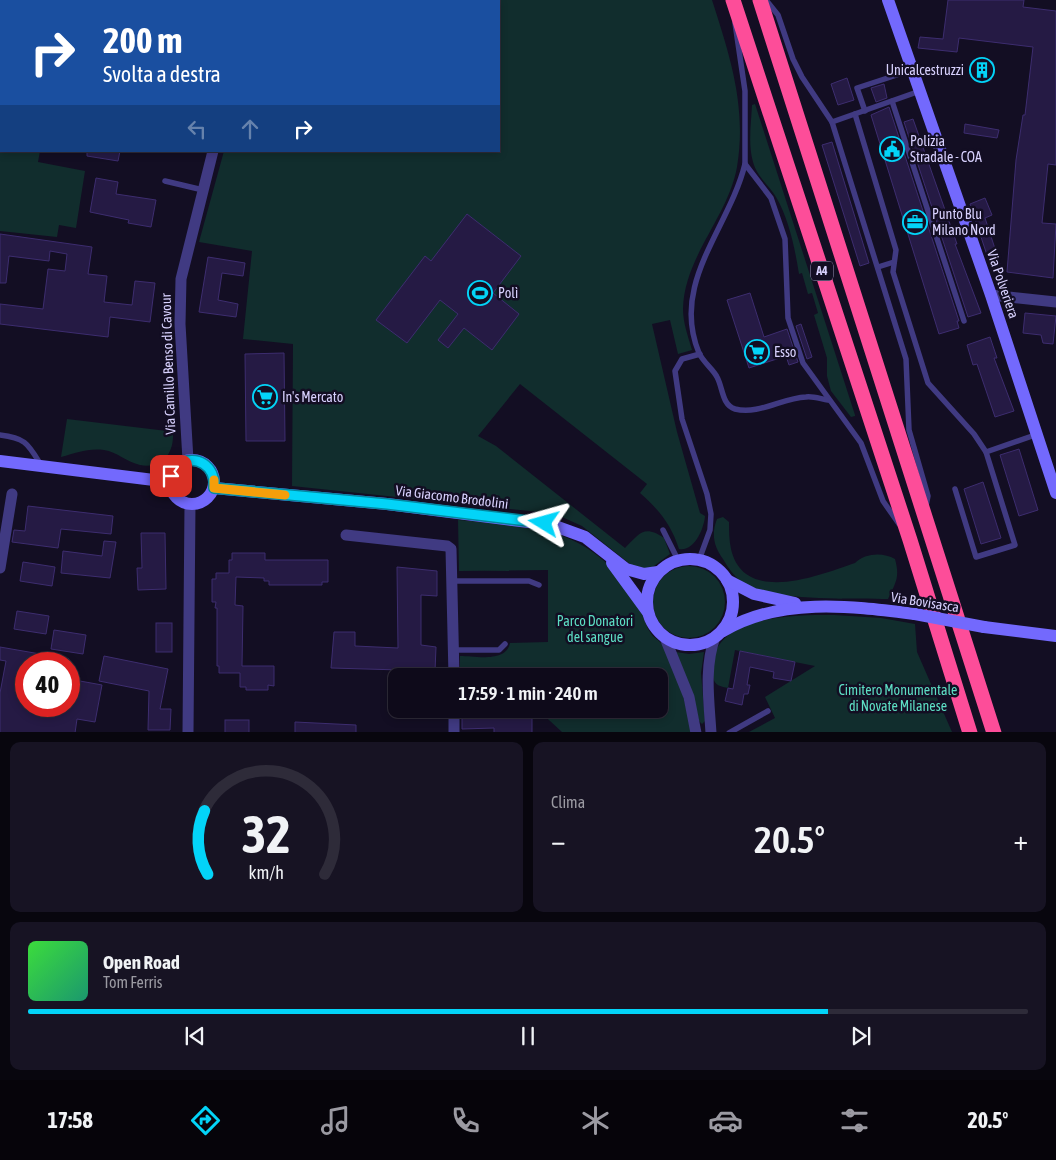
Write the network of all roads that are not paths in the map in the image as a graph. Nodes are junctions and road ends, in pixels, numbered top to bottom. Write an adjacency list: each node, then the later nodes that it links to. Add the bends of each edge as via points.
1 (760, 0): 34 (highway, A4)
2 (766, 0): 10 (lane, via 778,15 802,77)
3 (888, 0): 5 (street, Via Polveriera)
4 (734, 2): 12 (lane, via 745,91); 38 (highway, A4)
5 (912, 70): 6 (street, Via Polveriera); 8 (lane, via 858,88)
6 (920, 91): 7 (lane); 17 (street, Via Polveriera)
7 (892, 101): 8 (lane); 19 (lane)
8 (864, 110): 9 (lane)
9 (855, 114): 10 (lane); 15 (lane, via 896,250)
10 (832, 122): 16 (lane)
11 (213, 152): 14 (street, Via Camillo Benso di Cavour)
12 (745, 164): 20 (lane, via 737,191 694,284 691,320); 21 (lane, via 774,203 784,239 788,318 803,362)
13 (165, 182): 14 (lane)
14 (203, 190): 26 (street, Via Camillo Benso di Cavour, via 180,289)
15 (894, 262): 16 (lane); 24 (lane, via 893,272 928,383)
16 (878, 267): 34 (lane, via 906,359 909,430 928,496)
17 (991, 295): 18 (street); 22 (street, Via Polveriera)
18 (1056, 302)
19 (964, 321)
20 (700, 354): 21 (lane, via 717,377 725,401 733,408 749,410 806,397); 41 (lane, via 682,360 675,371 682,419 710,508 711,523)
21 (828, 400): 38 (lane, via 861,443 883,501)
22 (1038, 434): 24 (lane); 31 (street, Via Polveriera)
23 (0, 435): 27 (lane, via 19,437 28,444)
24 (986, 452): 30 (lane, via 1015,545 976,557)
25 (0, 460): 27 (street)
26 (188, 460): 28 (street, via 174,470); 29 (street, via 201,462 210,469)
27 (41, 465): 28 (street)
28 (170, 482): 33 (street, via 176,496)
29 (214, 488): 33 (street, via 207,498); 39 (street, Via Giacomo Brodolini, via 534,521 569,529)
30 (955, 489)
31 (1056, 493)
32 (12, 494): 35 (street)
33 (190, 504): 59 (street)
34 (925, 510): 65 (highway, A4)
35 (3, 527): 42 (street)
36 (663, 530): 40 (lane)
37 (346, 535): 45 (street, via 447,546 453,556)
38 (910, 540): 64 (highway, A4)
39 (594, 542): 43 (street, Via Giacomo Brodolini, via 626,569 644,574); 48 (street, Via Giacomo Brodolini)
40 (678, 560): 41 (street); 43 (street)
41 (700, 560): 44 (street, via 715,567)
42 (0, 568)
43 (658, 572): 48 (street, via 648,590)
44 (727, 580): 47 (street, Via Bovisasca, via 754,594); 49 (street, via 733,606 729,620)
45 (453, 581): 46 (lane, via 530,581); 55 (street)
46 (539, 585)
47 (808, 607): 49 (street, Via Bovisasca, via 764,612 740,621); 50 (street, Via Bovisasca, bridge, via 877,609)
48 (647, 611): 52 (street, via 652,625)
49 (718, 635): 52 (street, via 706,642 685,645); 62 (street, via 710,652 708,672)
50 (1035, 635): 51 (street, Via Bovisasca); 53 (street, Via Bovisasca)
51 (1056, 636)
52 (665, 638): 61 (street, via 689,697)
53 (1056, 643)
54 (505, 644): 55 (lane, via 499,650)
55 (454, 650): 56 (street)
56 (454, 668)
57 (768, 711): 63 (lane)
58 (454, 718): 60 (street)
59 (188, 732)
60 (454, 732)
61 (698, 732)
62 (711, 732)
63 (729, 732)
64 (970, 732)
65 (994, 732)

